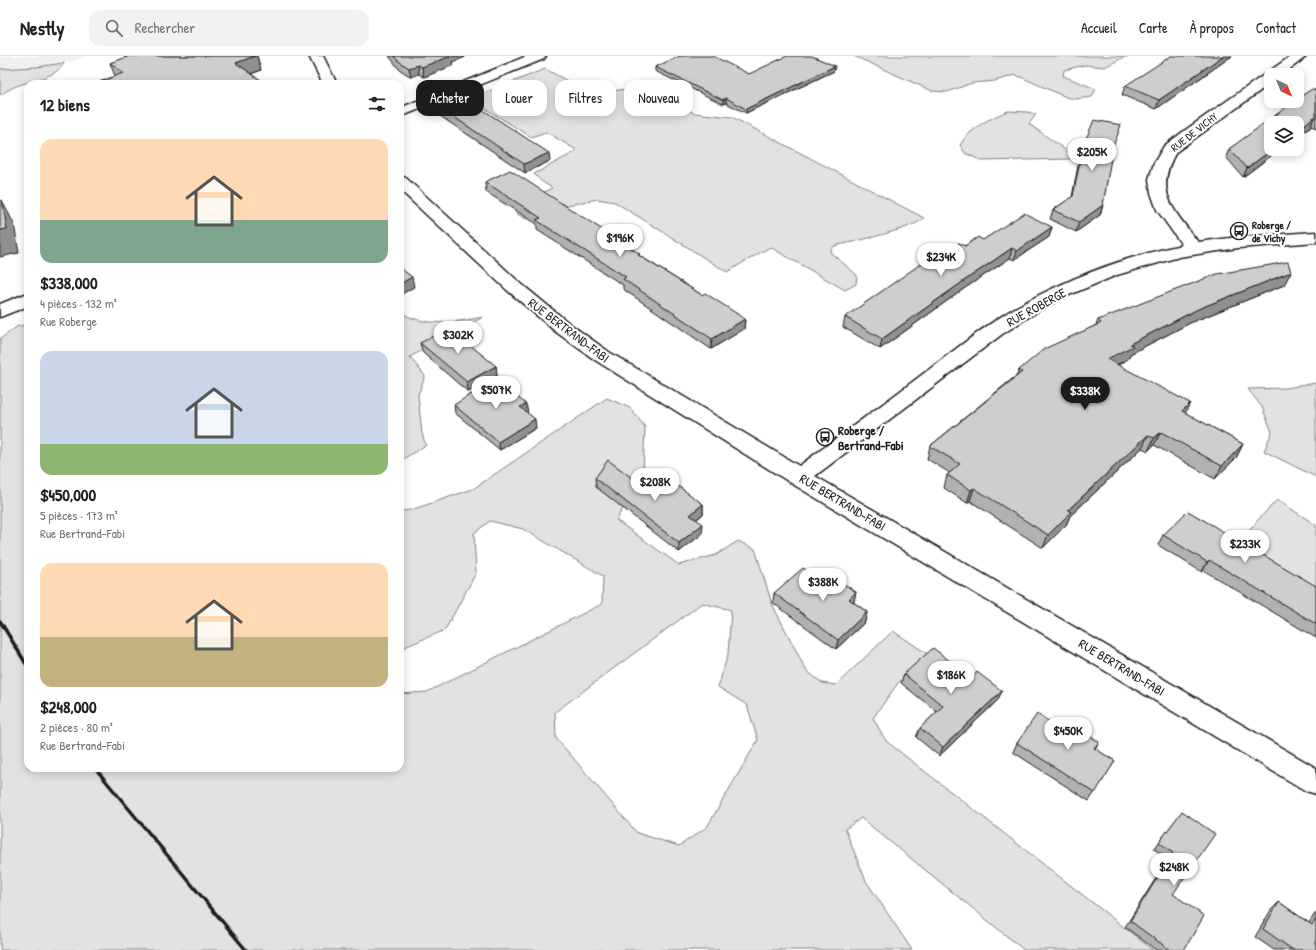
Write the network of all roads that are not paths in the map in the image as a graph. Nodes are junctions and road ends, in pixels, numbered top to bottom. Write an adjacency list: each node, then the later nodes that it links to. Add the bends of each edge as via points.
1 (316, 56): 5 (street)
2 (539, 56): 7 (street)
3 (1300, 56): 4 (street, RUE DE VICHY)
4 (1283, 68)
5 (328, 80)
6 (1264, 82): 10 (street, RUE DE VICHY, via 1170,149 1162,163 1157,179 1165,210)
7 (404, 111)
8 (404, 185): 13 (street, RUE BERTRAND-FABI, via 512,286 563,328 609,360)
9 (1316, 236): 10 (street, RUE ROBERGE)
10 (1193, 248): 13 (street, RUE ROBERGE, via 1118,268 1031,308 993,332)
11 (24, 301): 12 (street)
12 (0, 311)
13 (799, 476): 14 (street, RUE BERTRAND-FABI)
14 (1316, 782)

